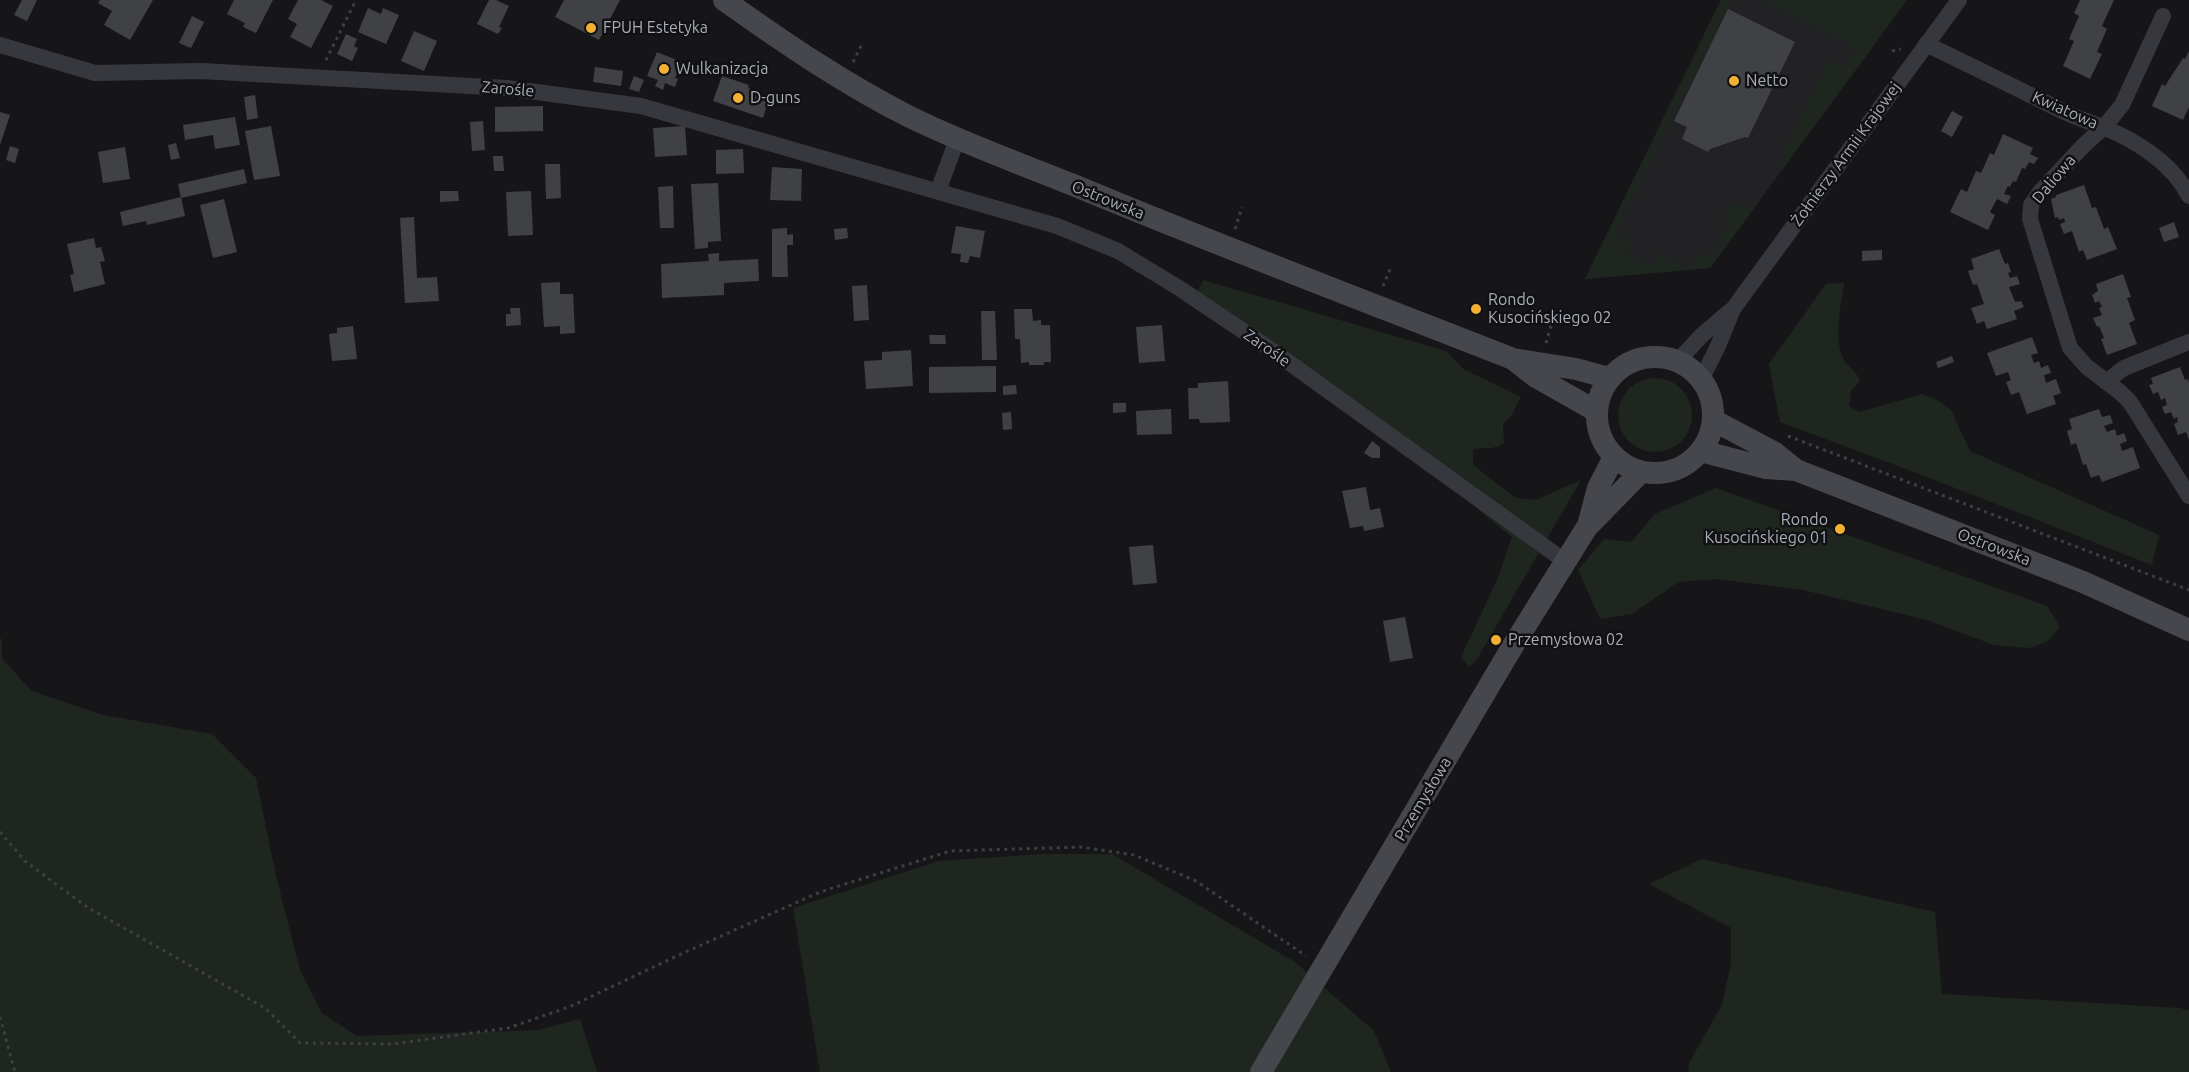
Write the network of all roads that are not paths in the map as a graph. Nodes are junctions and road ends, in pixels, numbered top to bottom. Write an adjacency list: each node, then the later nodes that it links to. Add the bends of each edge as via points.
1 (724, 0): 7 (main road, Ostrowska, via 842,78 908,116)
2 (1959, 0): 4 (street, Żołnierzy Armii Krajowej)
3 (2163, 16): 6 (street, Daliowa, via 2122,105)
4 (1926, 44): 6 (street, Kwiatowa, via 2077,118); 10 (street, Żołnierzy Armii Krajowej)
5 (0, 45): 9 (street, Zarośle, via 95,73 201,71 507,88 641,106)
6 (2104, 127): 8 (street, Kwiatowa, via 2140,147); 16 (street, Daliowa, via 2040,192 2030,219 2070,348)
7 (958, 137): 9 (street); 12 (main road, Ostrowska)
8 (2187, 186)
9 (938, 191): 25 (street, Zarośle, via 1057,226 1118,251 1273,351)
10 (1733, 309): 13 (street, Żołnierzy Armii Krajowej); 15 (street, Żołnierzy Armii Krajowej)
11 (2189, 342): 16 (street, via 2124,368)
12 (1513, 358): 14 (main road, Ostrowska); 17 (main road, Ostrowska, via 1536,377)
13 (1678, 361): 14 (main road, via 1641,358); 15 (main road)
14 (1609, 378): 17 (main road)
15 (1701, 380): 18 (main road, via 1708,392)
16 (2106, 382): 23 (street, Daliowa, via 2130,402)
17 (1596, 411): 20 (main road, via 1600,436)
18 (1713, 420): 19 (main road); 21 (main road, Ostrowska, via 1775,453)
19 (1701, 451): 21 (main road, Ostrowska, via 1766,468); 22 (main road, via 1684,465 1663,473)
20 (1614, 457): 22 (main road); 24 (main road, Przemysłowa, via 1598,488)
21 (1797, 470): 26 (main road, Ostrowska, via 2083,582)
22 (1641, 472): 24 (main road, Przemysłowa)
23 (2189, 496)
24 (1587, 527): 25 (main road, Przemysłowa)
25 (1566, 562): 27 (main road, Przemysłowa)
26 (2189, 630)
27 (1261, 1072)

